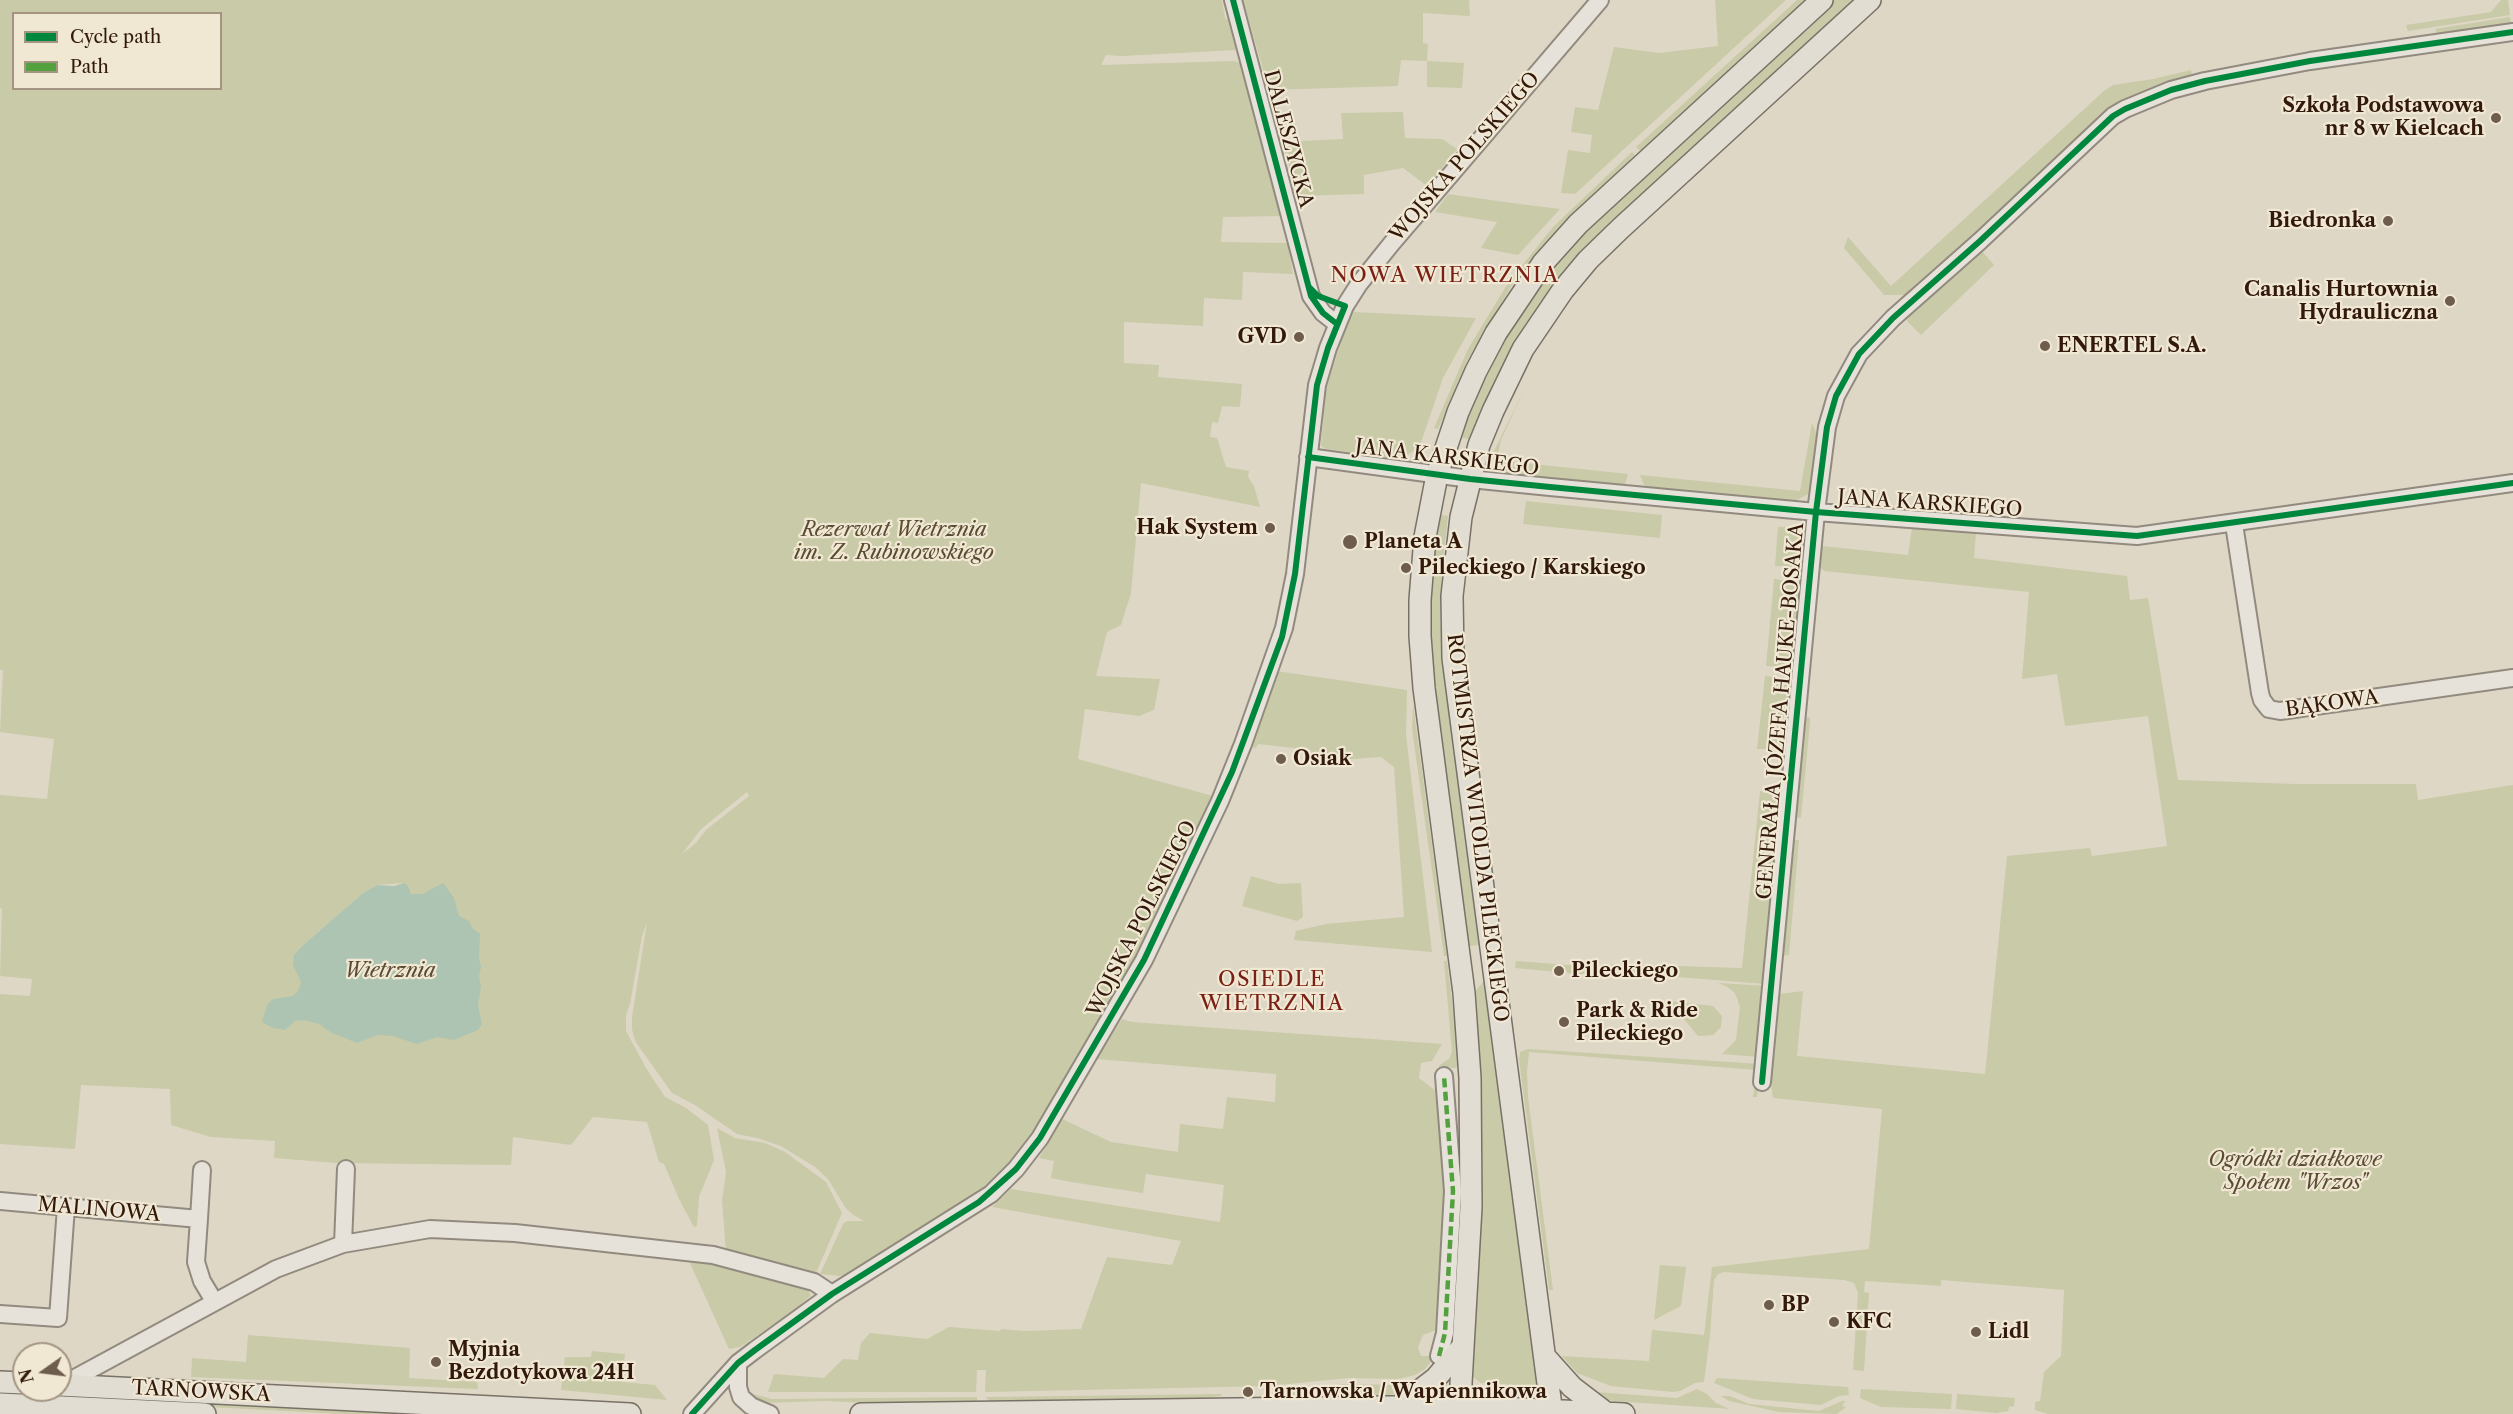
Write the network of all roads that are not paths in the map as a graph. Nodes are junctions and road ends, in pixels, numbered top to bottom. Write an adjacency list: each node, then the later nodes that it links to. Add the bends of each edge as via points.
1 (1233, 0): 6 (street, DALESZYCKA)
2 (1600, 0): 7 (street, WOJSKA POLSKIEGO, via 1397,237)
3 (1822, 0): 10 (main road, ROTMISTRZA WITOLDA PILECKIEGO, via 1578,224 1543,263 1476,371)
4 (1870, 0): 11 (main road, ROTMISTRZA WITOLDA PILECKIEGO, via 1588,260 1523,349 1492,411)
5 (2513, 32): 13 (street, GENERAŁA JÓZEFA HAUKE-BOSAKA, via 2205,81 2171,90 2113,116 1893,318 1859,354 1830,415)
6 (1309, 287): 7 (street, via 1323,299); 8 (street, DALESZYCKA, via 1316,304)
7 (1345, 306): 8 (street, WOJSKA POLSKIEGO)
8 (1337, 324): 9 (street, WOJSKA POLSKIEGO, via 1317,385)
9 (1308, 457): 10 (street, JANA KARSKIEGO); 24 (street, WOJSKA POLSKIEGO, via 1282,637 1220,801 1137,974 1040,1138 1016,1169 974,1206)
10 (1437, 475): 11 (street, JANA KARSKIEGO); 27 (main road, ROTMISTRZA WITOLDA PILECKIEGO, via 1424,547 1420,636 1464,993 1470,1077 1471,1186)
11 (1470, 479): 13 (street, JANA KARSKIEGO); 29 (main road, ROTMISTRZA WITOLDA PILECKIEGO, via 1454,572 1453,658)
12 (2513, 483): 14 (street, JANA KARSKIEGO)
13 (1816, 512): 14 (street, JANA KARSKIEGO, via 2137,536); 17 (street, GENERAŁA JÓZEFA HAUKE-BOSAKA)
14 (2234, 524): 15 (street, BĄKOWA, via 2260,693 2269,709 2280,711)
15 (2513, 678)
16 (1444, 1076): 28 (street, via 1453,1191 1445,1333)
17 (1762, 1082)
18 (346, 1169): 23 (street)
19 (202, 1170): 22 (street)
20 (0, 1201): 21 (street, MALINOWA)
21 (66, 1207): 22 (street, MALINOWA); 26 (street, via 58,1318)
22 (198, 1219): 25 (street, via 196,1262)
23 (343, 1244): 24 (street, via 430,1229 515,1233 713,1255 814,1282); 25 (street, via 276,1269)
24 (832, 1294): 30 (street, WOJSKA POLSKIEGO)
25 (214, 1301): 31 (street)
26 (0, 1314)
27 (1463, 1346): 34 (main road, via 1428,1386); 35 (main road, ROTMISTRZA WITOLDA PILECKIEGO)
28 (1437, 1349)
29 (1546, 1358): 36 (main road, ROTMISTRZA WITOLDA PILECKIEGO); 42 (main road, via 1572,1387)
30 (738, 1363): 39 (street, WOJSKA POLSKIEGO); 40 (street, via 741,1397)
31 (72, 1379)
32 (72, 1386): 38 (main road, TARNOWSKA)
33 (0, 1404): 37 (main road, TARNOWSKA)
34 (1398, 1407): 35 (main road); 41 (main road)
35 (1461, 1410): 36 (main road)
36 (1551, 1412): 42 (main road)
37 (205, 1414)
38 (630, 1414)
39 (692, 1414)
40 (770, 1414)
41 (861, 1414)
42 (1615, 1414)

